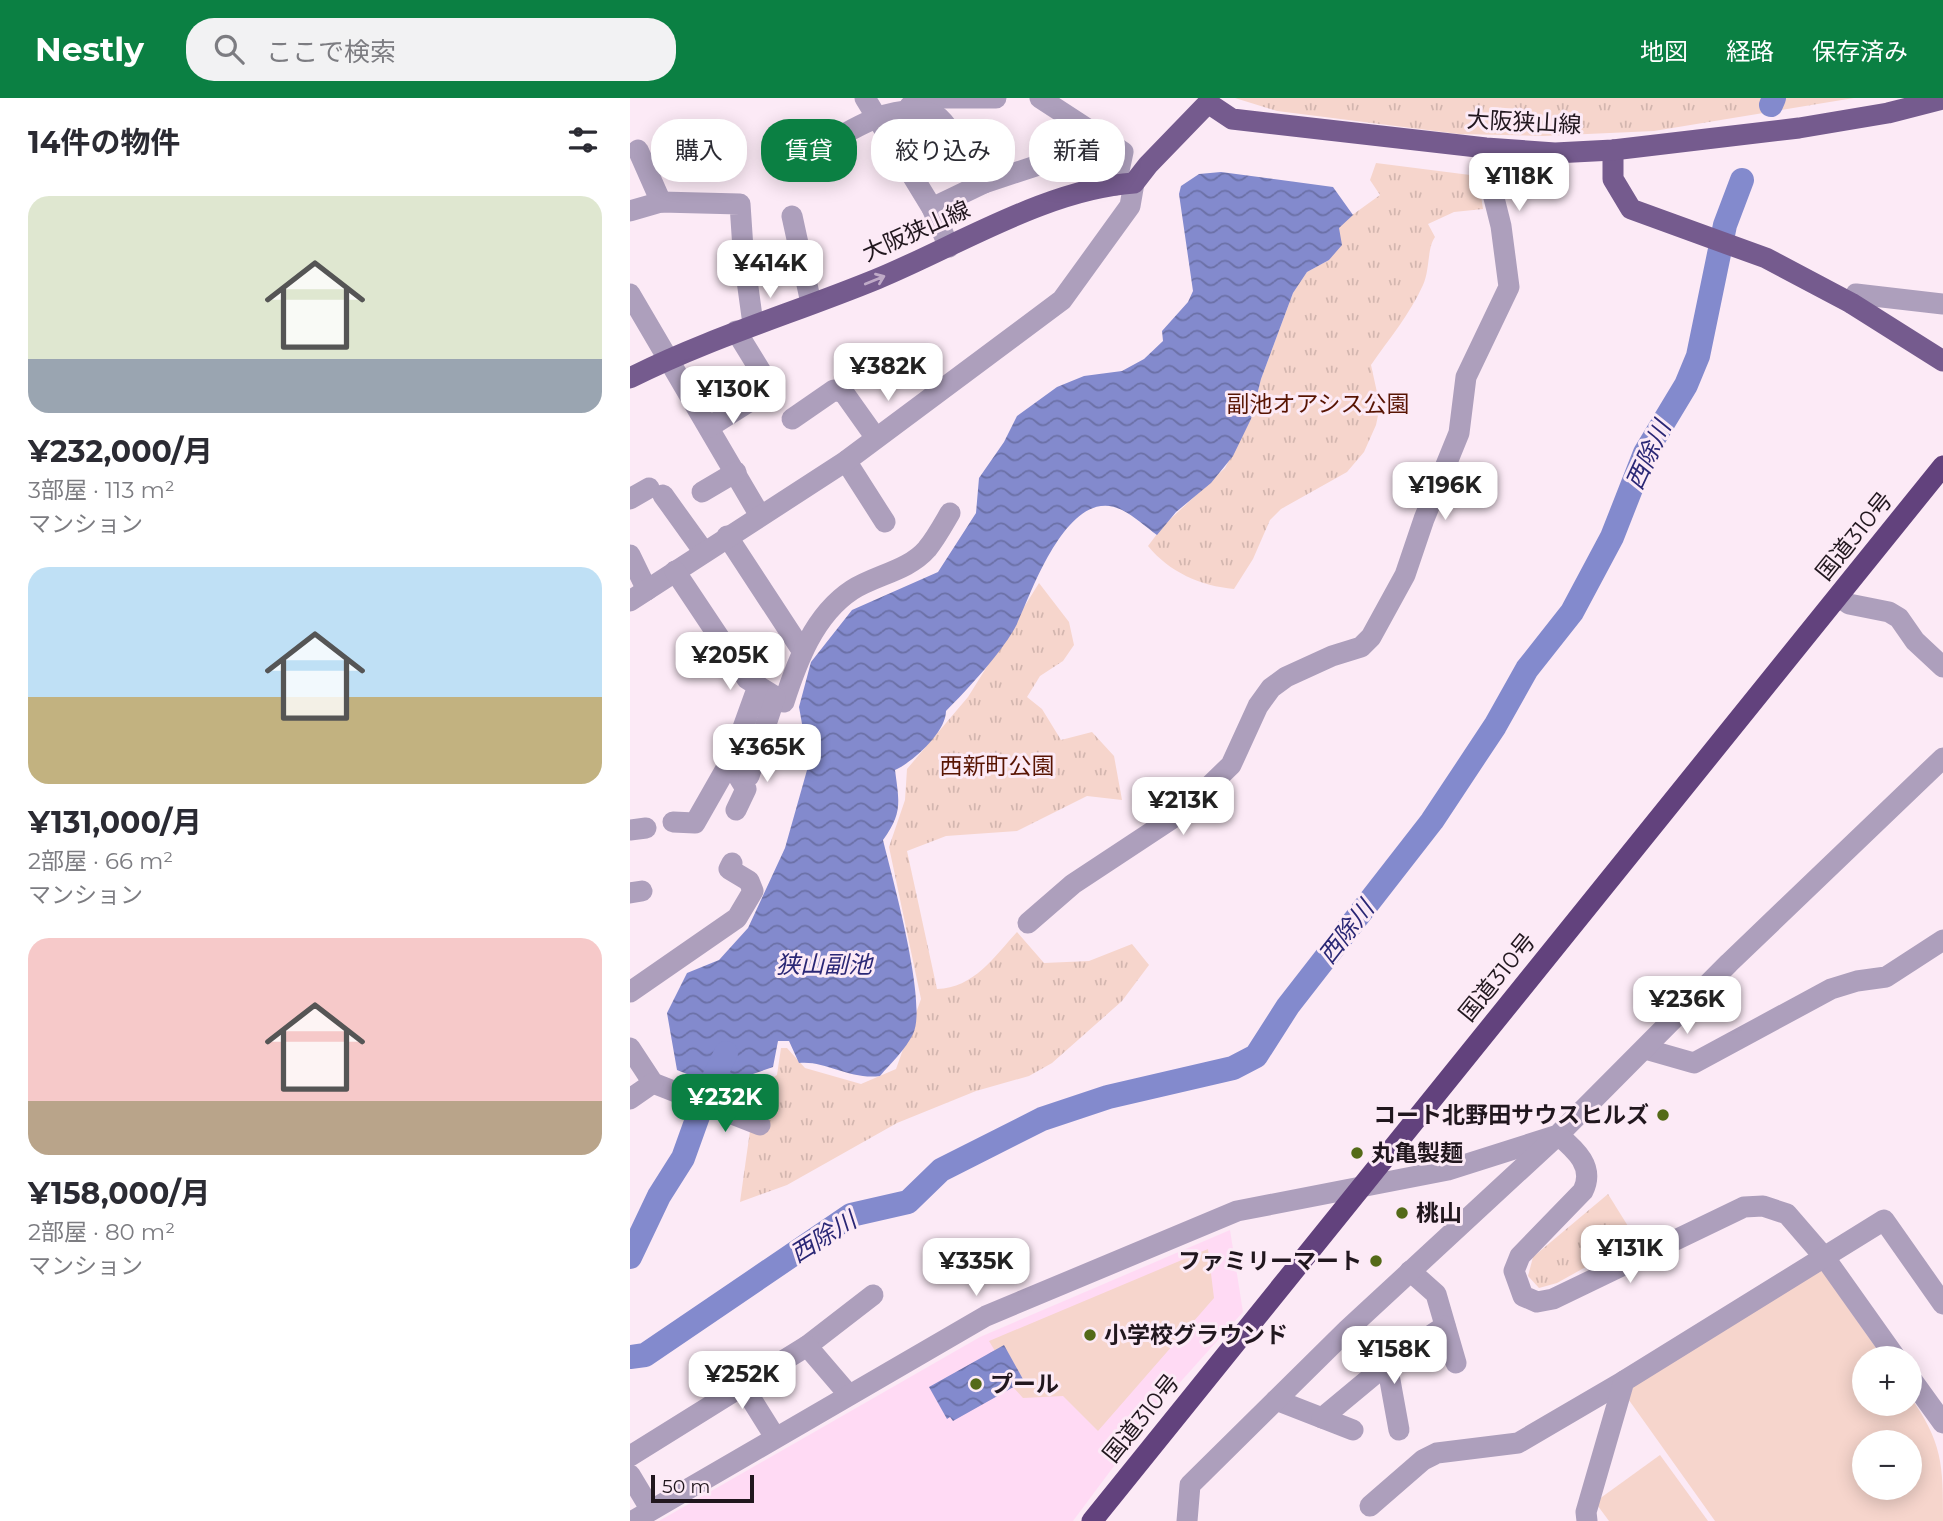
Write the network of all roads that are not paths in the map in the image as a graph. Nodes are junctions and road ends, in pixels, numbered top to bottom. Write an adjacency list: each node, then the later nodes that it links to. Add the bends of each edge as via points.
1 (942, 98): 2 (street); 7 (street)
2 (996, 98)
3 (1040, 98): 13 (street, via 1123,152)
4 (1943, 99): 11 (main road, 大阪狭山線, via 1799,128)
5 (1205, 101): 9 (main road, 大阪狭山線, via 1232,120); 13 (main road, 大阪狭山線)
6 (871, 106): 7 (street); 8 (street); 15 (street)
7 (910, 106): 12 (street, via 938,116)
8 (855, 119)
9 (1491, 149): 11 (main road, 大阪狭山線); 55 (street, via 1488,174 1509,287 1466,377 1459,433 1405,575 1371,637 1361,647 1270,688 1231,765 1165,824 1073,884)
10 (638, 150): 14 (street)
11 (1614, 150): 23 (main road, via 1612,179 1631,209 1766,258)
12 (984, 183): 13 (street, via 1066,156); 15 (street)
13 (1125, 184): 18 (main road, 大阪狭山線, via 1013,216); 31 (street, via 1129,206 1062,300)
14 (661, 202): 16 (street); 19 (street, via 740,204)
15 (932, 208): 18 (street)
16 (630, 211)
17 (792, 216): 22 (street)
18 (948, 247): 22 (main road, 大阪狭山線, one-way to 18)
19 (743, 249)
20 (746, 273): 25 (street)
21 (630, 294): 26 (street)
22 (811, 303): 25 (main road, 大阪狭山線)
23 (1851, 303): 24 (street, via 1856,294); 27 (main road)
24 (1943, 304)
25 (745, 328): 26 (main road, 大阪狭山線); 30 (street, via 771,388)
26 (669, 358): 28 (main road, 大阪狭山線); 30 (street)
27 (1943, 361)
28 (630, 378)
29 (792, 419): 31 (street, via 834,390 844,393)
30 (709, 427): 34 (street)
31 (876, 438): 32 (street)
32 (846, 461): 38 (street); 39 (street)
33 (1943, 466): 45 (highway, 国道310号)
34 (736, 472): 35 (street); 38 (street)
35 (702, 492)
36 (641, 494): 41 (street)
37 (950, 513): 46 (street, via 926,551 852,590)
38 (760, 514): 40 (street)
39 (885, 522)
40 (727, 536): 41 (street); 46 (street)
41 (704, 552): 43 (street)
42 (630, 555): 44 (street)
43 (676, 571): 44 (street); 48 (street, via 747,679)
44 (639, 595)
45 (1839, 597): 47 (street, via 1899,618); 64 (highway, 国道310号)
46 (801, 649): 48 (street, via 783,702)
47 (1943, 667)
48 (767, 692): 50 (street); 51 (street)
49 (1943, 758): 59 (street)
50 (729, 763): 52 (street, via 746,789); 53 (street, via 695,823)
51 (749, 776)
52 (736, 810)
53 (673, 821)
54 (732, 863): 57 (street, via 729,869 749,881 753,891 737,918)
55 (1028, 923)
56 (1943, 940): 59 (street, via 1886,977 1831,989 1694,1063)
57 (630, 992)
58 (630, 1048): 60 (street)
59 (1645, 1049): 63 (street)
60 (654, 1083): 61 (street); 62 (street)
61 (630, 1099)
62 (760, 1125)
63 (1558, 1135): 64 (street, via 1448,1170); 65 (street, via 1578,1152 1588,1182 1520,1256 1514,1271 1523,1296 1537,1302 1553,1299 1744,1207 1763,1206 1787,1214); 66 (street)
64 (1364, 1184): 77 (street, via 1237,1211 986,1316); 88 (highway, 国道310号)
65 (1825, 1258): 68 (street, via 1884,1220); 71 (street); 74 (street)
66 (1410, 1271): 69 (street, via 1436,1294); 78 (street)
67 (873, 1295): 70 (street)
68 (1943, 1304)
69 (1445, 1326): 72 (street); 73 (street)
70 (807, 1346): 75 (street); 77 (street)
71 (1887, 1346)
72 (1456, 1363)
73 (1387, 1364): 79 (street); 82 (street)
74 (1624, 1381): 86 (street, via 1518,1443 1437,1453); 90 (street)
75 (743, 1386): 83 (street); 84 (street)
76 (1922, 1394): 80 (street)
77 (849, 1395): 83 (street)
78 (1276, 1399): 79 (street); 89 (street, via 1190,1485)
79 (1322, 1418): 81 (street)
80 (1943, 1423)
81 (1353, 1430)
82 (1399, 1430)
83 (775, 1437): 87 (street)
84 (630, 1455)
85 (630, 1475): 87 (street)
86 (1370, 1506)
87 (642, 1516)
88 (1092, 1521)
89 (1187, 1521)
90 (1587, 1521)

